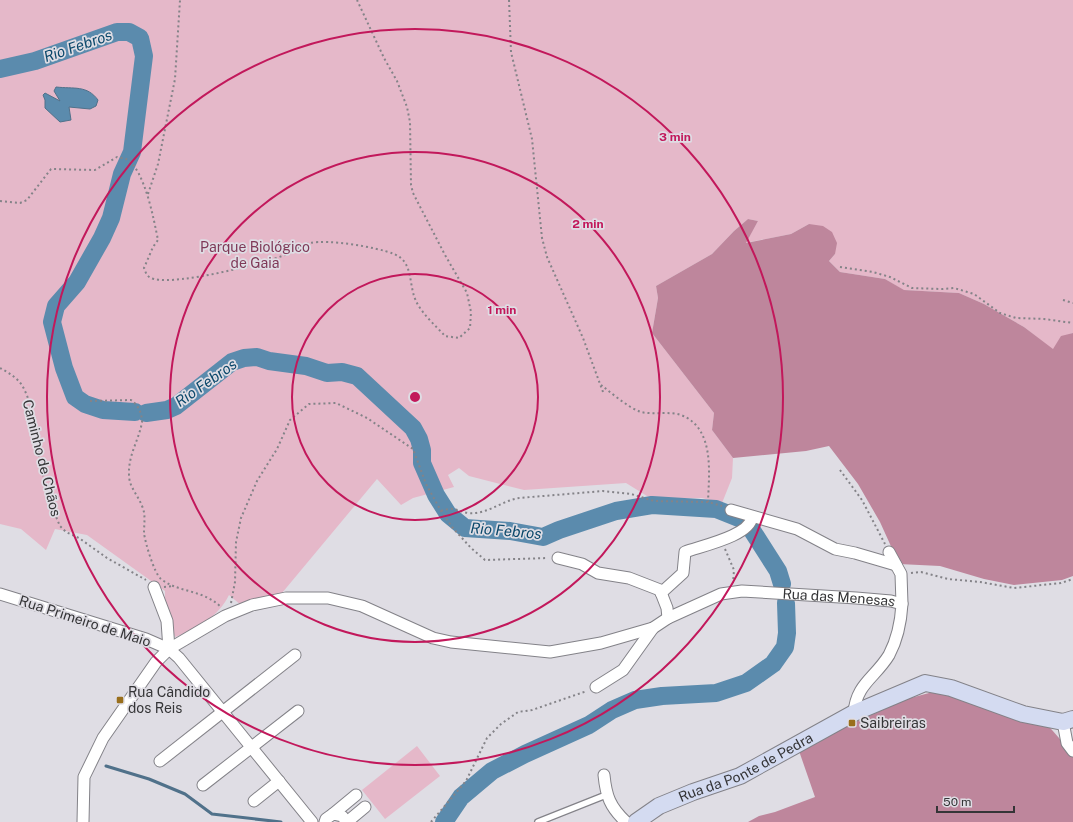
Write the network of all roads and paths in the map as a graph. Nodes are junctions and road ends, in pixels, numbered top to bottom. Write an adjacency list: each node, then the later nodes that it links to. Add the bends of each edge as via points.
1 (180, 0): 4 (path, via 175,78 158,164)
2 (356, 0): 4 (path, via 397,81 407,107 413,193 467,293 471,312 470,328 466,333 459,338 445,336 416,302 407,264 394,254 376,249 310,243 288,254 245,266 184,279 152,279 147,276 144,268 158,240)
3 (509, 0): 11 (path, via 511,52 532,139 542,238 547,257 583,338)
4 (148, 195): 5 (path, via 132,164 117,157 95,170 51,169 28,200 20,203)
5 (0, 201)
6 (840, 267): 9 (path, via 873,272 912,288 954,288 974,294 1000,313 1016,318)
7 (1063, 300): 8 (path)
8 (1073, 303)
9 (1073, 323)
10 (0, 368): 24 (path, Caminho de Chãos, via 16,377 27,396 32,411 40,462 60,526)
11 (600, 384): 12 (path); 15 (path, via 641,412 681,415 699,428 707,444)
12 (603, 392)
13 (90, 401): 29 (path, via 131,400 142,417 130,457 128,476 142,506 145,538 159,577 175,586 209,597)
14 (840, 470): 20 (path, via 862,500)
15 (708, 502): 16 (path); 17 (path, via 654,501 631,494 603,491 519,498 508,500 488,510 468,513 451,507)
16 (731, 510): 18 (street)
17 (441, 511): 21 (path, via 485,560); 29 (path, via 426,484 413,449 367,418 336,403 308,404 290,420 277,449 257,481 241,518 236,542 235,582)
18 (750, 523): 19 (street); 22 (street, via 772,520 835,549 855,553)
19 (721, 540): 25 (street, via 685,552 684,573); 27 (path, via 732,563 734,582)
20 (889, 552): 22 (street)
21 (558, 558): 25 (street, via 582,564 598,573 628,578 660,590)
22 (898, 569): 23 (path, via 1014,588 1062,583); 28 (street)
23 (1073, 579)
24 (154, 587): 32 (street, via 167,621)
25 (661, 593): 30 (street)
26 (0, 594): 32 (street, Rua Primeiro de Maio, via 146,639)
27 (720, 594): 28 (street, Rua das Menesas, via 742,591 856,598); 30 (street, Rua das Menesas)
28 (902, 604): 37 (street, Rua das Menesas, via 901,621 889,654 855,699)
29 (230, 614): 31 (street, via 252,605 286,598 328,598 362,606 433,638 550,652 601,643); 32 (street)
30 (668, 618): 31 (street)
31 (653, 628): 34 (street, via 623,670)
32 (169, 649): 35 (street); 50 (street, via 156,662 103,738 84,777)
33 (295, 655): 35 (street)
34 (596, 687): 53 (path, via 532,710 518,712 501,724 487,738 466,782)
35 (223, 711): 39 (street); 41 (street)
36 (298, 711): 39 (street)
37 (854, 713): 38 (street, via 925,683 951,688 1023,714); 56 (street, Rua da Ponte de Pedra, via 740,776 659,806)
38 (1068, 721): 40 (street, via 1067,743)
39 (252, 747): 43 (street); 44 (street)
40 (1073, 751)
41 (160, 761)
42 (604, 775): 46 (street)
43 (279, 781): 47 (street); 51 (street)
44 (203, 785)
45 (356, 795): 49 (street)
46 (606, 795): 54 (lane); 55 (street)
47 (254, 801)
48 (365, 807): 52 (street)
49 (329, 818): 52 (street, via 342,816)
50 (83, 822)
51 (312, 822)
52 (347, 822)
53 (431, 822)
54 (538, 822)
55 (626, 822)
56 (636, 822)

